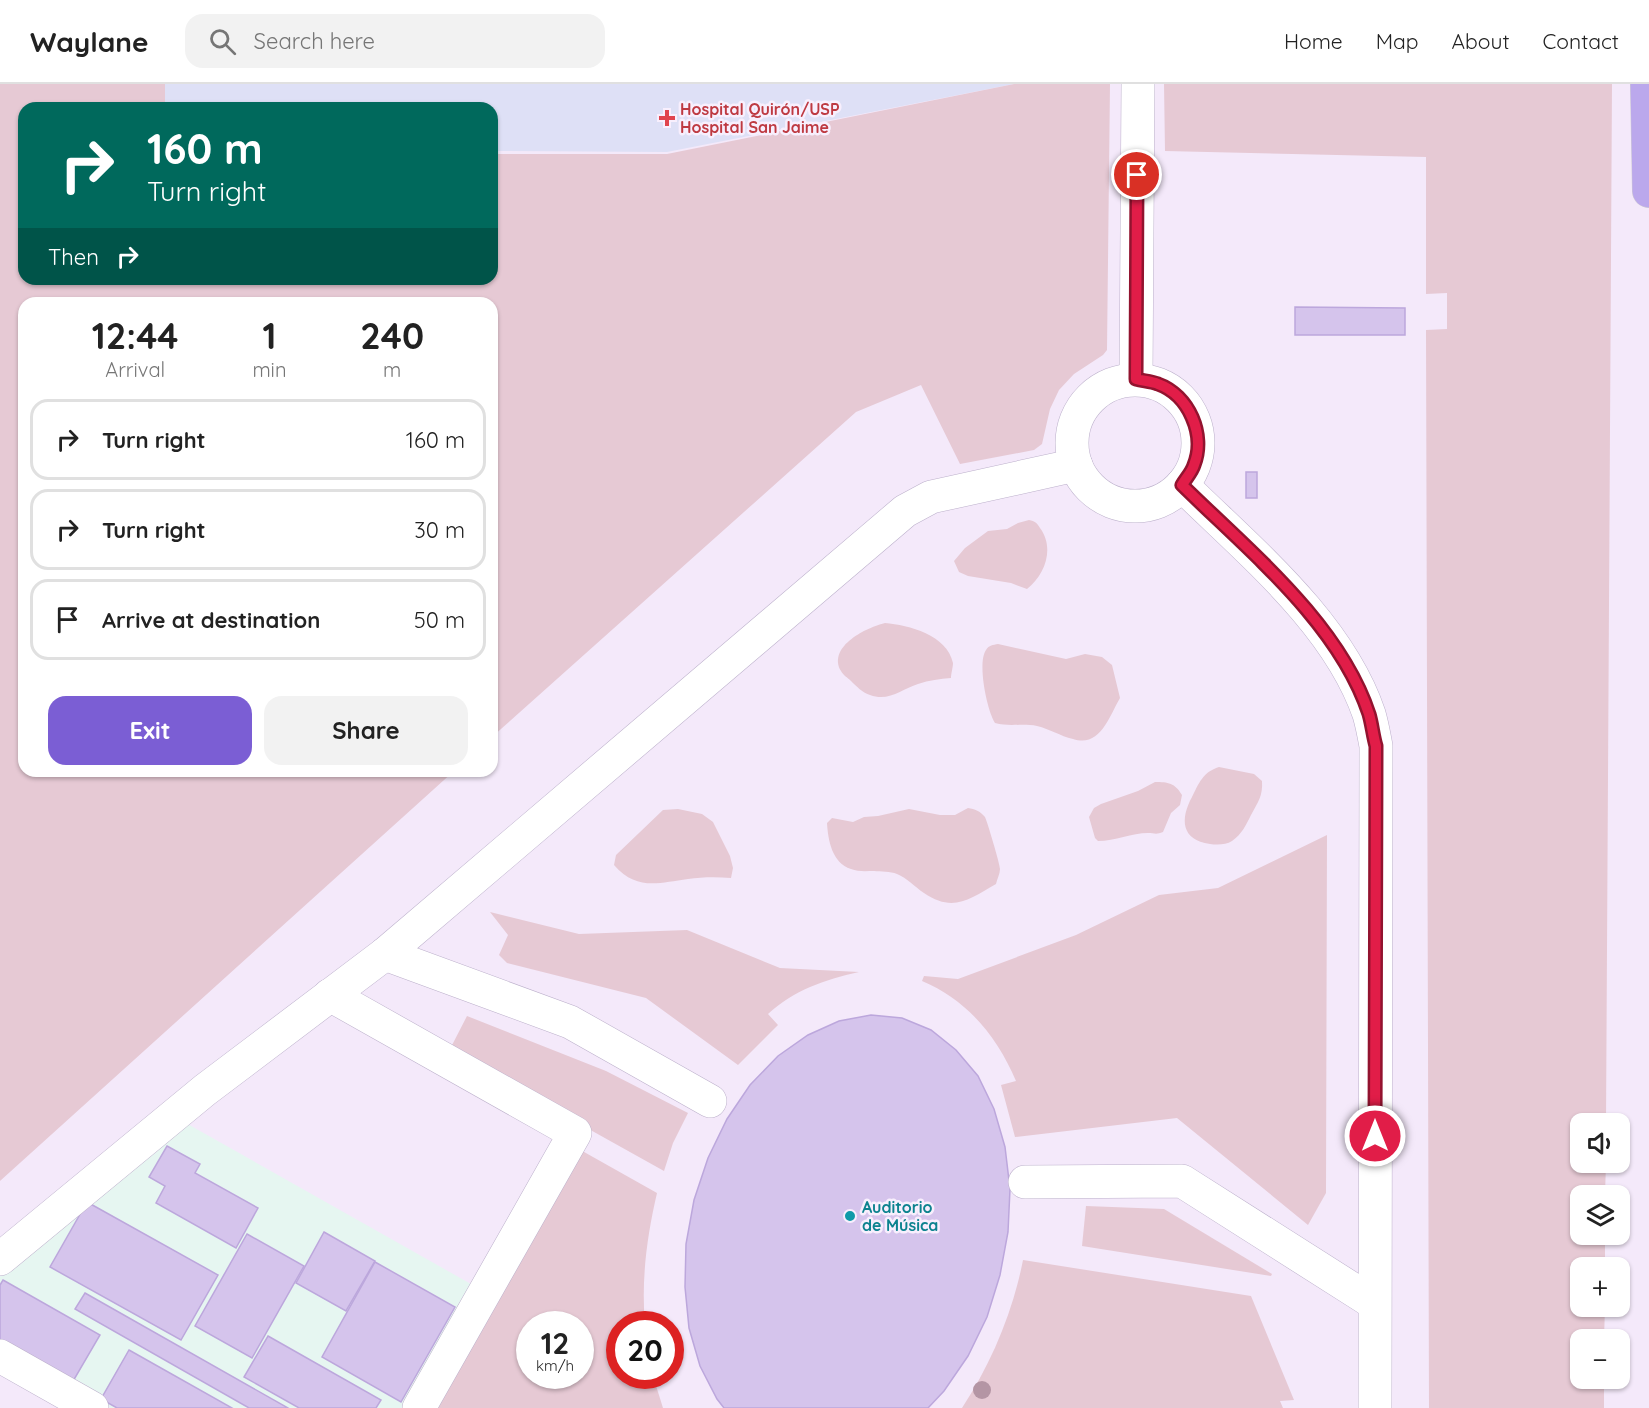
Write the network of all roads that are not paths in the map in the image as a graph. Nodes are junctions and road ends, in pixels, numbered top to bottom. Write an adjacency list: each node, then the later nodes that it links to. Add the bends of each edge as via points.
1 (1138, 84): 4 (lane)
2 (1647, 84): 3 (highway)
3 (1649, 191)
4 (1136, 379): 5 (lane, via 1098,392 1083,407 1074,425); 6 (lane, via 1160,384 1179,398 1193,417 1198,441 1195,464)
5 (1076, 465): 6 (lane, via 1086,484 1103,498 1123,505 1145,505 1166,499); 7 (lane, via 931,497 905,511)
6 (1182, 485): 12 (lane, via 1272,572 1318,625 1339,654 1369,715 1376,746)
7 (385, 954): 8 (lane); 9 (lane, via 570,1022)
8 (330, 995): 11 (lane, via 205,1090); 15 (lane, via 575,1133)
9 (710, 1101)
10 (1025, 1182): 12 (lane, via 1182,1181)
11 (0, 1258)
12 (1374, 1303): 16 (lane)
13 (0, 1356): 14 (lane)
14 (92, 1408)
15 (419, 1408)
16 (1375, 1408)

